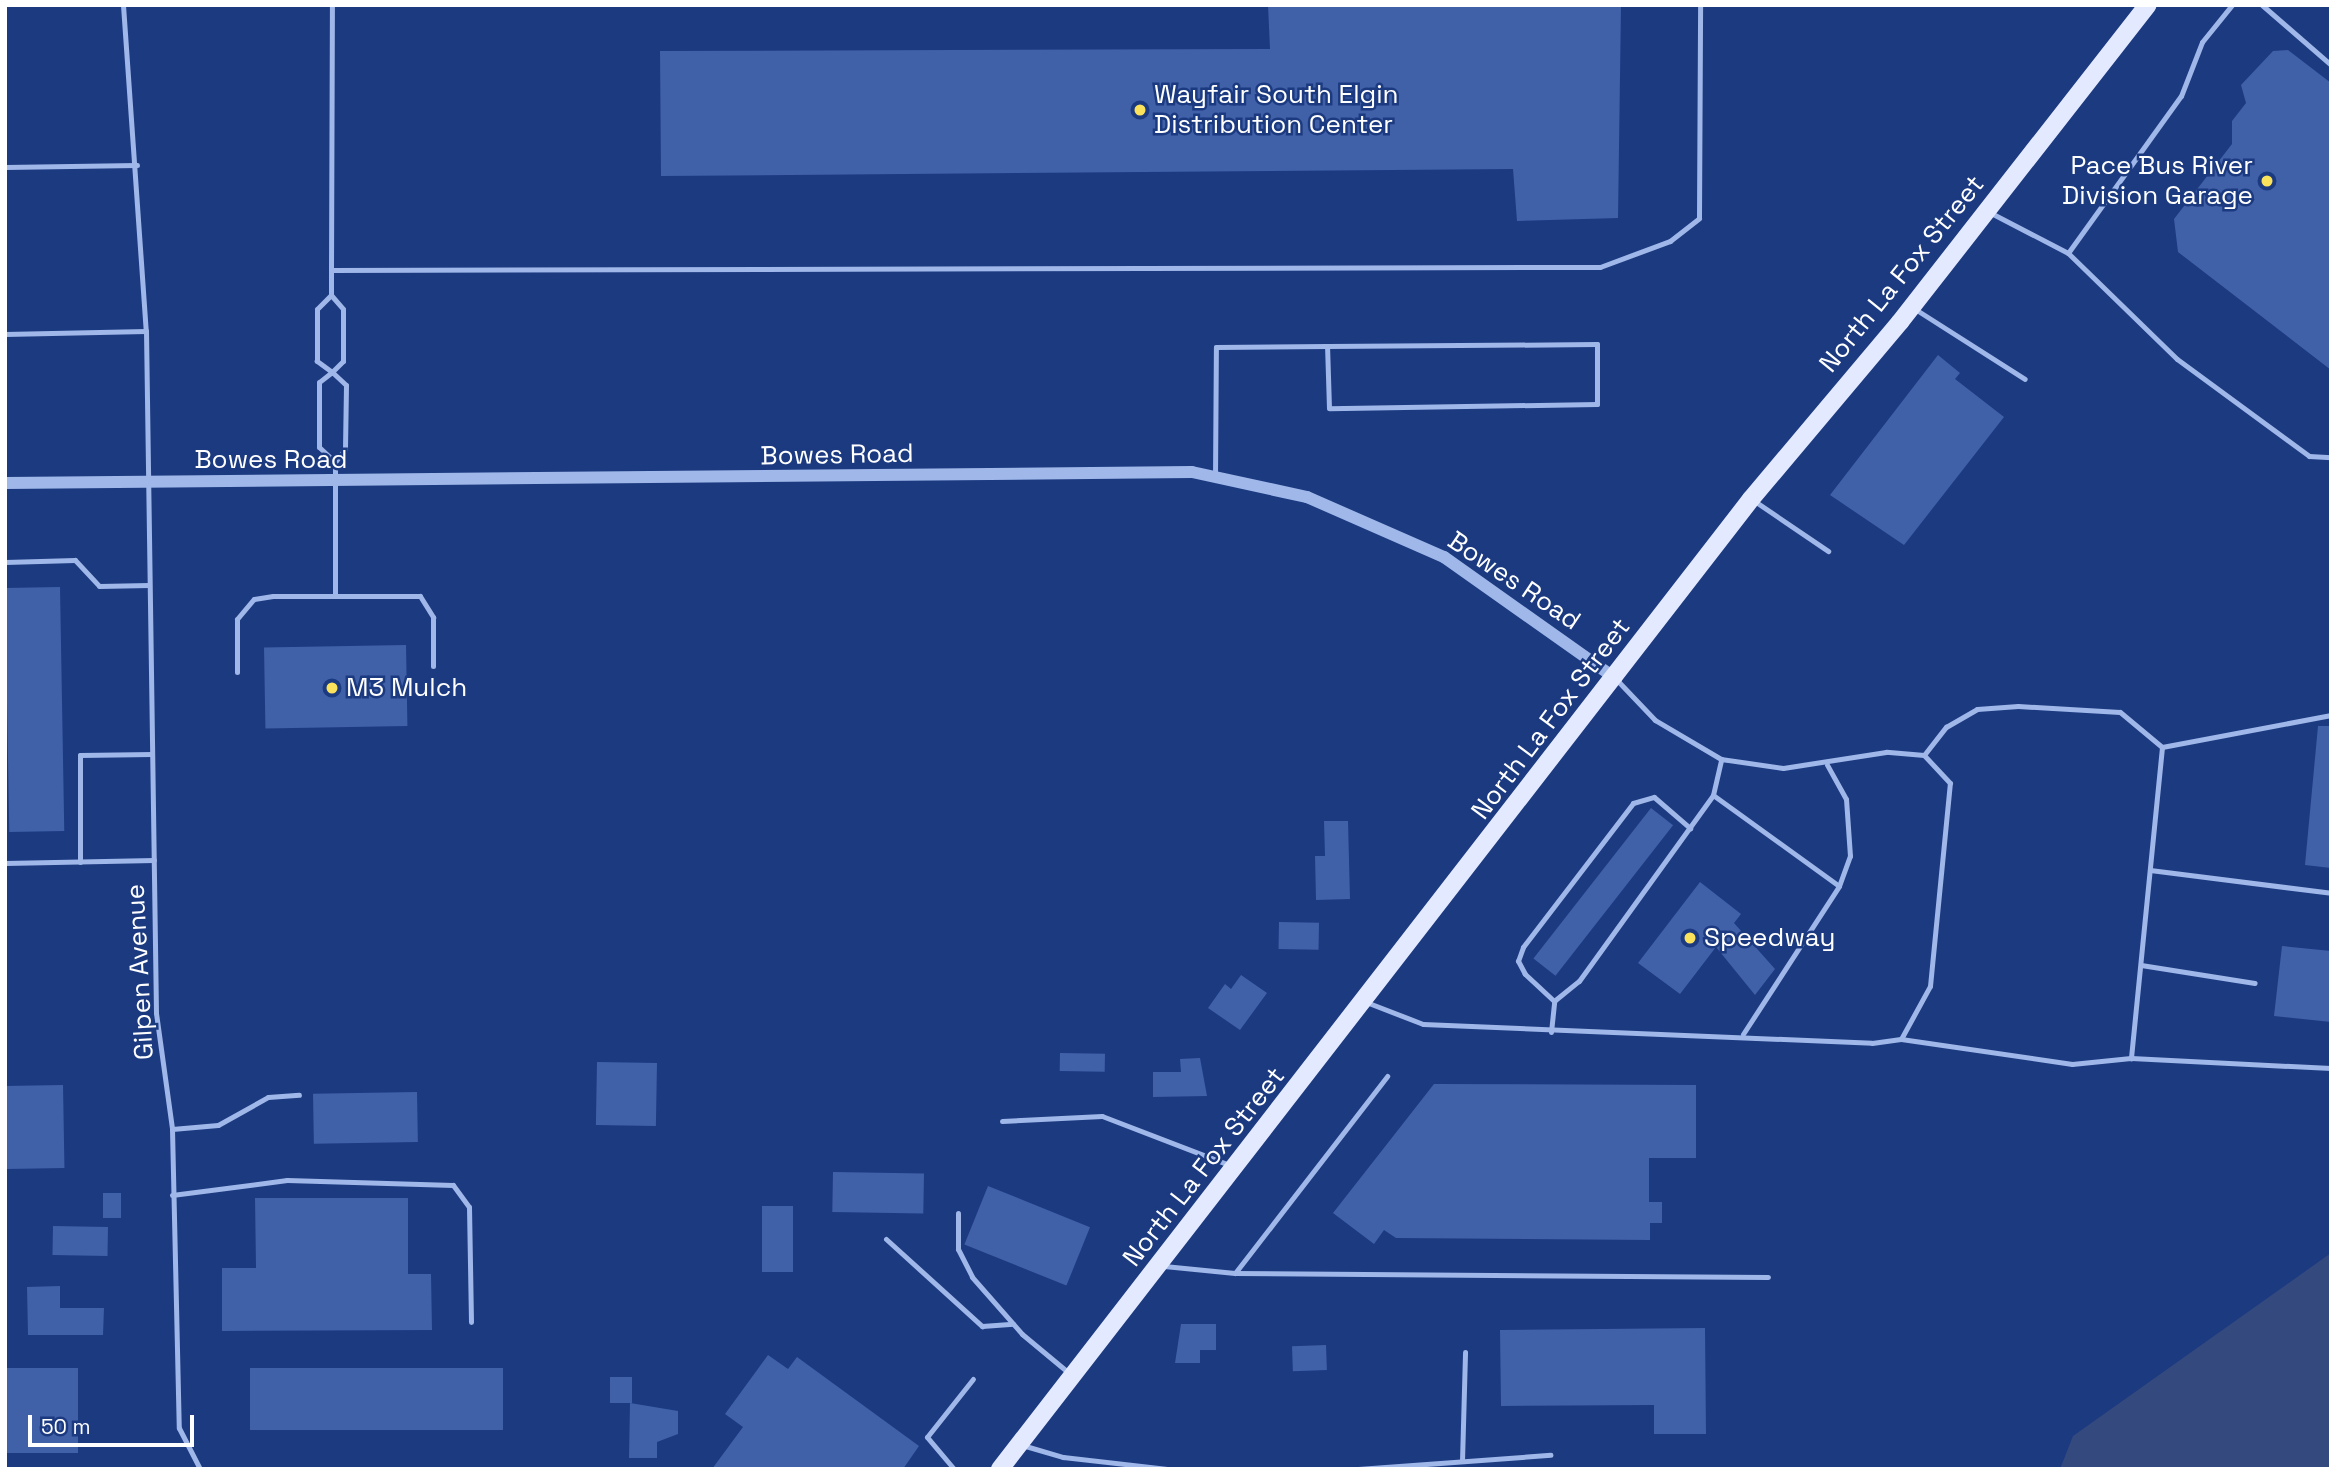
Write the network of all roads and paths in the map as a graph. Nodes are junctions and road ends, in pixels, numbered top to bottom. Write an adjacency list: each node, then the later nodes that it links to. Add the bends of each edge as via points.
1 (123, 5): 8 (lane, Gilpen Avenue)
2 (332, 5): 12 (lane)
3 (1700, 5): 12 (lane, via 1699,218 1670,241 1600,267)
4 (2148, 5): 10 (main road, North La Fox Street)
5 (2231, 5): 11 (lane, via 2202,42 2181,96)
6 (2262, 5): 7 (lane)
7 (2331, 65)
8 (137, 165): 9 (lane); 15 (lane, Gilpen Avenue)
9 (5, 167)
10 (1987, 211): 11 (lane); 14 (main road, North La Fox Street)
11 (2068, 253): 20 (lane, via 2177,359 2309,456)
12 (331, 270): 13 (lane)
13 (331, 295): 18 (lane, via 343,309 343,361); 18 (lane, via 317,309 317,361)
14 (1912, 307): 19 (lane); 26 (main road, North La Fox Street)
15 (146, 331): 16 (lane); 24 (lane, Gilpen Avenue)
16 (5, 334)
17 (1327, 346): 17 (lane, via 1597,344 1597,404 1329,408); 22 (lane, via 1216,347)
18 (332, 372): 21 (lane, via 346,384 345,449); 21 (lane, via 319,382 319,447)
19 (2025, 379)
20 (2331, 457)
21 (335, 461): 25 (lane)
22 (1215, 477): 25 (street, Bowes Road, via 1192,472); 33 (street, Bowes Road, via 1307,497 1444,557)
23 (5, 482): 24 (street, Bowes Road)
24 (149, 482): 25 (street, Bowes Road); 29 (lane, Gilpen Avenue)
25 (334, 482): 30 (lane)
26 (1751, 499): 27 (lane); 33 (main road, North La Fox Street)
27 (1828, 551)
28 (5, 562): 29 (lane, via 75,560 99,586)
29 (149, 585): 36 (lane, Gilpen Avenue)
30 (335, 595): 31 (lane, via 420,596 433,617); 32 (lane, via 273,596 243,607 237,619)
31 (433, 666)
32 (237, 672)
33 (1616, 679): 38 (lane, via 1655,720); 51 (main road, North La Fox Street)
34 (2331, 715): 35 (lane)
35 (2162, 747): 37 (lane, via 2120,712 2018,706 1977,709 1946,727); 45 (lane)
36 (152, 754): 42 (lane, Gilpen Avenue); 43 (lane, via 80,755)
37 (1924, 755): 39 (lane, via 1886,752); 54 (lane, via 1950,783 1946,859 1930,986)
38 (1721, 760): 39 (lane, via 1751,768); 40 (lane)
39 (1827, 765): 46 (lane, via 1846,799 1850,856)
40 (1713, 795): 41 (lane); 46 (lane)
41 (1690, 828): 50 (lane, via 1578,981); 50 (lane, via 1654,797 1633,803 1522,947 1518,961 1525,974)
42 (153, 860): 43 (lane); 60 (lane, Gilpen Avenue, via 156,1013)
43 (80, 862): 44 (lane)
44 (5, 863)
45 (2150, 870): 47 (lane); 48 (lane)
46 (1839, 886): 53 (lane)
47 (2331, 893)
48 (2141, 965): 49 (lane); 55 (lane)
49 (2255, 983)
50 (1554, 1001): 52 (lane)
51 (1366, 1002): 52 (lane, via 1423,1024); 61 (main road, North La Fox Street)
52 (1550, 1032): 53 (lane)
53 (1742, 1034): 54 (lane)
54 (1901, 1039): 55 (lane, via 2071,1064)
55 (2131, 1058): 56 (lane)
56 (2331, 1068)
57 (1387, 1076): 66 (lane)
58 (299, 1095): 60 (lane, via 268,1097 218,1125)
59 (1002, 1121): 61 (lane, via 1102,1116)
60 (172, 1129): 62 (lane, Gilpen Avenue)
61 (1235, 1167): 65 (main road, North La Fox Street)
62 (172, 1195): 68 (lane, via 287,1180 453,1185 469,1207); 77 (lane, Gilpen Avenue, via 179,1429)
63 (958, 1213): 69 (lane, via 958,1249 972,1277)
64 (886, 1239): 69 (lane, via 982,1326)
65 (1161, 1266): 66 (lane); 71 (main road, North La Fox Street)
66 (1235, 1273): 67 (lane)
67 (1768, 1277)
68 (471, 1322)
69 (1013, 1324): 71 (lane)
70 (1465, 1352): 75 (lane)
71 (1074, 1377): 73 (main road, North La Fox Street)
72 (973, 1379): 76 (lane, via 927,1437)
73 (1019, 1444): 80 (main road, North La Fox Street); 81 (lane, via 1063,1457)
74 (1550, 1455): 75 (lane)
75 (1462, 1461): 82 (lane)
76 (945, 1462): 78 (lane); 79 (lane)
77 (200, 1469)
78 (939, 1469)
79 (954, 1469)
80 (1000, 1469)
81 (1169, 1469)
82 (1358, 1469)

